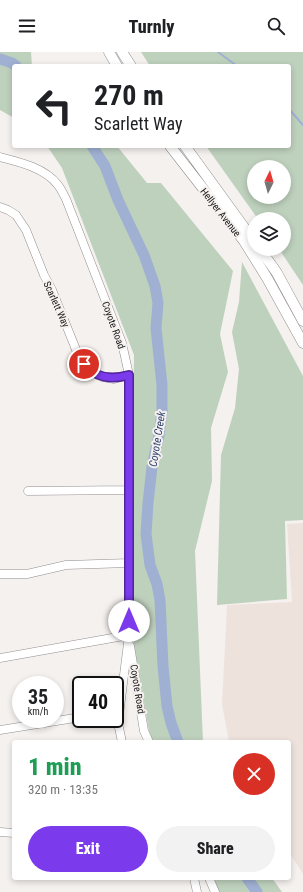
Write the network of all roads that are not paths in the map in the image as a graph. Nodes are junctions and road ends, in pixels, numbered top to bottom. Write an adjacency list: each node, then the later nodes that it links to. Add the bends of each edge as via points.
1 (109, 52): 3 (main road)
2 (122, 52): 4 (main road)
3 (116, 64)
4 (130, 64)
5 (172, 148): 12 (main road, Hellyer Avenue, via 244,241)
6 (186, 148): 9 (main road, Hellyer Avenue)
7 (0, 157): 13 (street, Coyote Road, via 26,164 48,175 58,185 66,199 122,343)
8 (0, 207): 13 (street, Scarlett Way, via 16,216 26,230 79,357 89,370 102,377 114,379)
9 (247, 231)
10 (265, 256): 11 (main road)
11 (303, 321)
12 (303, 343)
13 (129, 375): 14 (street, Coyote Road)
14 (129, 490): 15 (street); 16 (street, Coyote Road)
15 (28, 491)
16 (129, 564): 17 (street, via 66,565 27,574); 18 (street, Coyote Road)
17 (0, 574)
18 (129, 635): 19 (street); 22 (street, Coyote Road, via 118,723); 23 (street, Coyote Road, via 144,731)
19 (0, 658)
20 (72, 718): 21 (street)
21 (0, 730)
22 (122, 740)
23 (148, 740)
24 (0, 832): 25 (street)
25 (12, 833)
26 (194, 880): 28 (street)
27 (210, 880): 29 (street)
28 (197, 892)
29 (215, 892)

